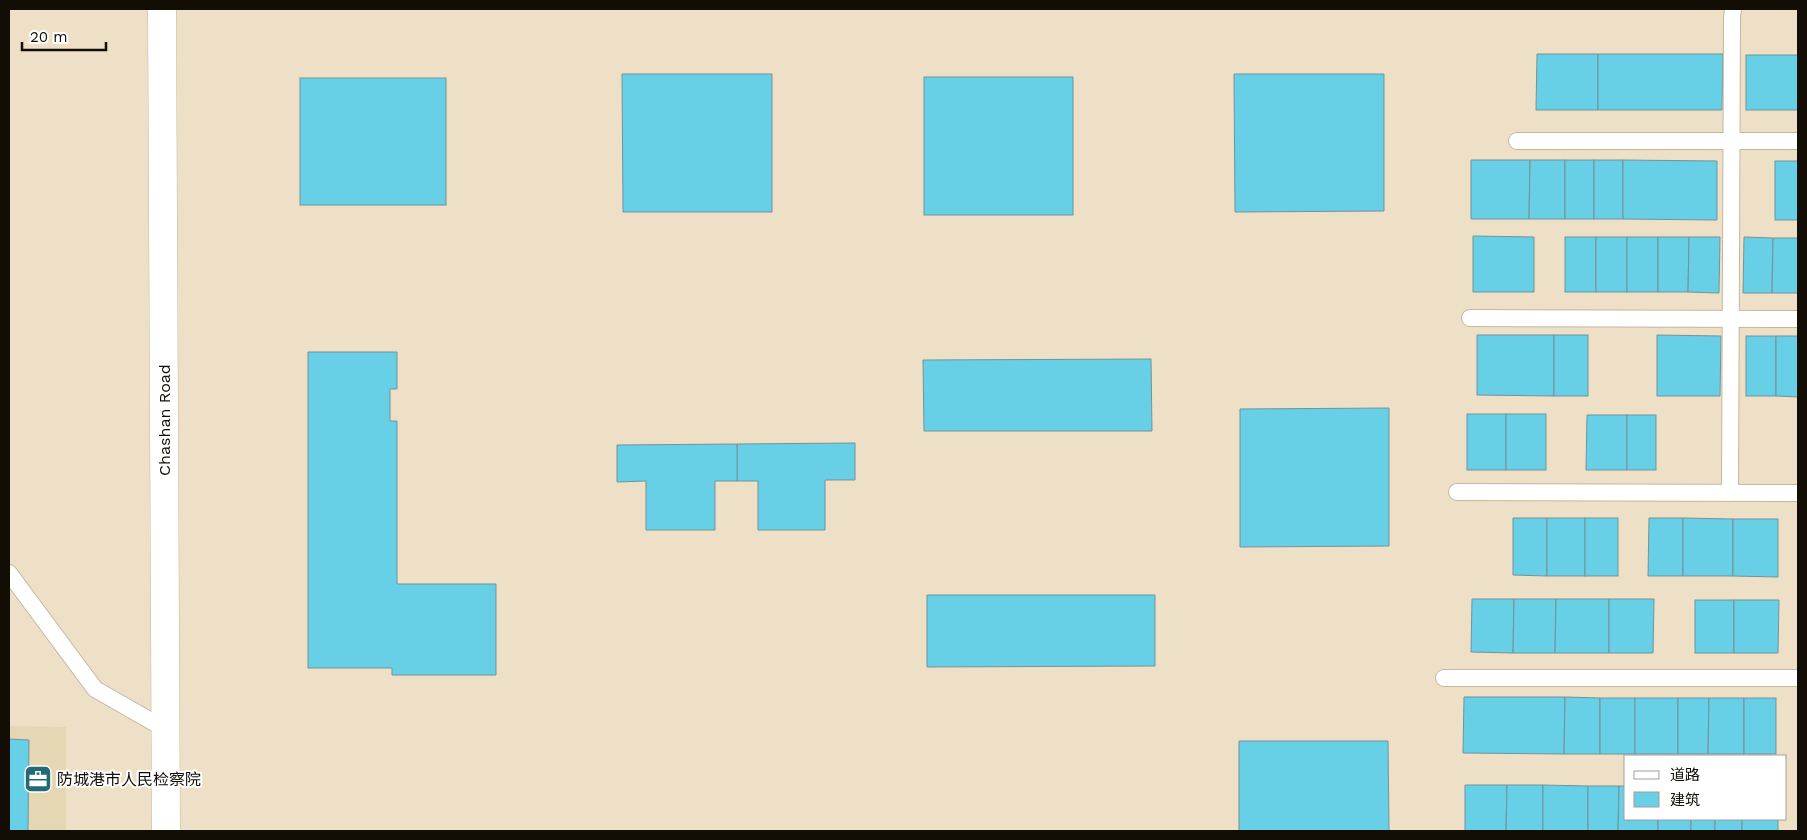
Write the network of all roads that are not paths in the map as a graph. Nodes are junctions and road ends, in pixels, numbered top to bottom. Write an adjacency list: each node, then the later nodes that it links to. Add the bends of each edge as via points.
1 (162, 9): 15 (main road, Chashan Road)
2 (1733, 9): 4 (lane)
3 (1518, 141): 4 (lane)
4 (1731, 141): 5 (lane); 7 (lane)
5 (1798, 142)
6 (1470, 318): 7 (lane)
7 (1731, 319): 8 (lane); 10 (lane)
8 (1798, 319)
9 (1457, 492): 10 (lane)
10 (1730, 493): 11 (lane)
11 (1798, 493)
12 (9, 573): 15 (lane, via 95,689)
13 (1444, 678): 14 (lane)
14 (1798, 678)
15 (165, 729): 16 (main road, Chashan Road)
16 (166, 831)

